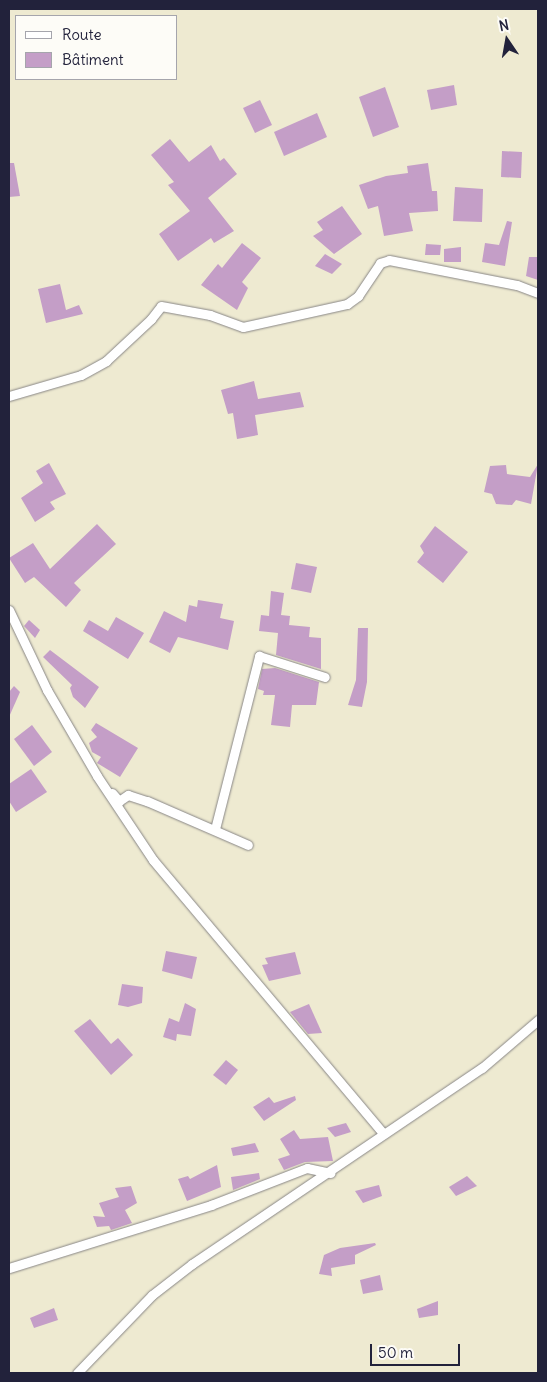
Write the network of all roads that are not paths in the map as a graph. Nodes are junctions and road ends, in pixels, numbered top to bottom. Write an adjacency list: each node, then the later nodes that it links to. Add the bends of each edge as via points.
1 (538, 293): 2 (street, via 516,285 389,260 380,263 358,296 347,304 243,327 202,313 161,306 106,361 81,375)
2 (9, 396)
3 (9, 610): 5 (street, via 48,690)
4 (325, 677): 6 (street, via 259,656)
5 (97, 776): 6 (street, via 119,800 128,795 147,800); 9 (street, via 153,860)
6 (215, 829): 7 (street)
7 (248, 844)
8 (538, 1020): 9 (street, via 482,1068)
9 (384, 1134): 10 (street)
10 (330, 1173): 11 (street, via 307,1168 211,1205); 12 (street, via 192,1264 152,1295)
11 (9, 1268)
12 (76, 1373)

